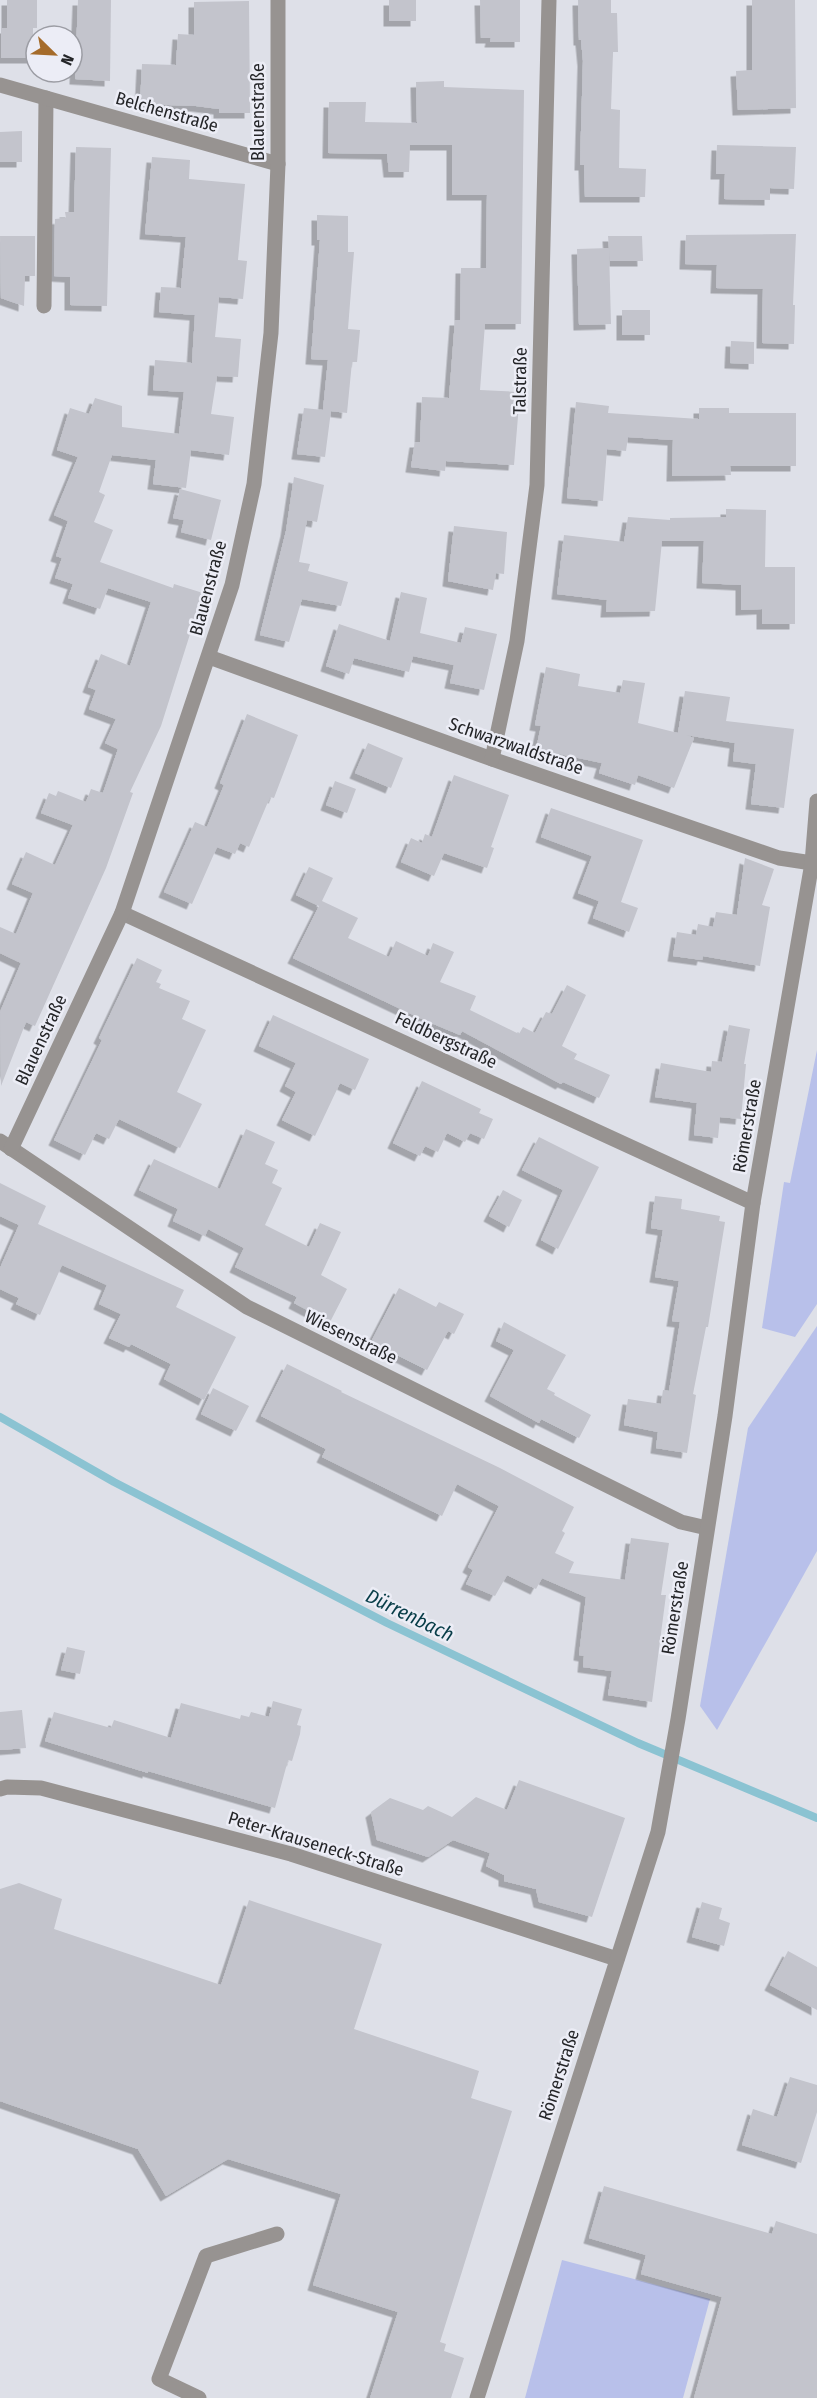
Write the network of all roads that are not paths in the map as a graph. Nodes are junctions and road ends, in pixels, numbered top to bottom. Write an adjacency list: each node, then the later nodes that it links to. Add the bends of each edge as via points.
1 (278, 0): 5 (street, Blauenstraße)
2 (549, 0): 8 (street, Talstraße, via 537,485 517,641)
3 (0, 85): 4 (street, Belchenstraße)
4 (46, 98): 5 (street, Belchenstraße); 6 (street)
5 (278, 164): 7 (street, Blauenstraße, via 271,333 254,484 232,585)
6 (44, 306)
7 (209, 657): 8 (street, Schwarzwaldstraße); 11 (street, Blauenstraße)
8 (492, 759): 10 (street, Schwarzwaldstraße, via 779,858)
9 (817, 801): 10 (street, Römerstraße)
10 (812, 863): 13 (street, Römerstraße)
11 (122, 913): 12 (street, Blauenstraße); 13 (street, Feldbergstraße)
12 (5, 1145): 14 (street, Wiesenstraße, via 247,1308 681,1522)
13 (753, 1203): 14 (street, Römerstraße)
14 (707, 1528): 16 (street, Römerstraße, via 658,1832)
15 (0, 1789): 16 (street, Peter-Krauseneck-Straße, via 41,1788 291,1854)
16 (617, 1959): 19 (street, Römerstraße)
17 (277, 2234): 18 (street, via 206,2256 159,2379)
18 (199, 2398)
19 (477, 2398)

